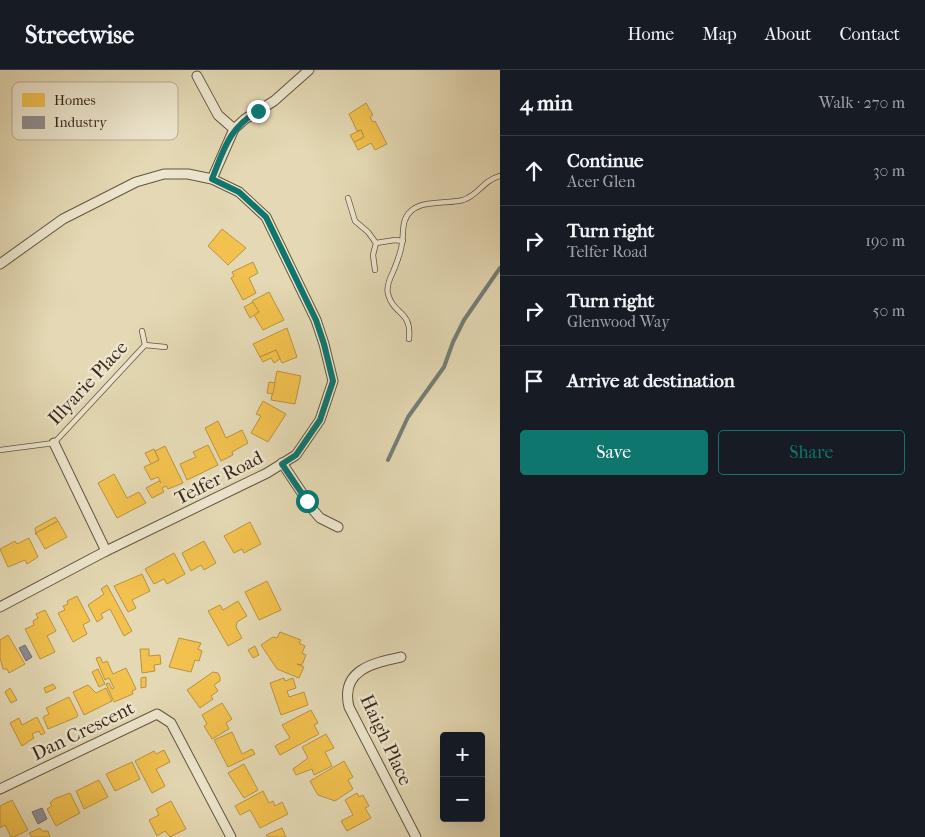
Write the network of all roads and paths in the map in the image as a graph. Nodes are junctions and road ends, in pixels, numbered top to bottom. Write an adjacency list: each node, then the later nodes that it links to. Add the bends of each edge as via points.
1 (309, 70): 3 (street, via 274,101)
2 (197, 76): 3 (street, via 218,115)
3 (234, 129): 5 (street)
4 (500, 176): 7 (lane, via 487,180 464,200 412,209 403,224)
5 (212, 179): 9 (street, Telfer Road, via 164,174 136,182 63,219); 17 (street, Telfer Road, via 239,192 266,217 316,320 324,344 333,381 320,420 296,455)
6 (348, 198): 8 (lane, via 356,221)
7 (403, 241): 8 (lane); 12 (lane, via 388,293 394,307 404,313 411,326)
8 (376, 243): 10 (lane, via 373,255)
9 (0, 264)
10 (375, 270)
11 (142, 331): 13 (lane, Illyarie Place)
12 (410, 340)
13 (145, 345): 14 (lane, Illyarie Place); 15 (lane, Illyarie Place)
14 (165, 347)
15 (54, 443): 16 (lane, Illyarie Place); 19 (street, Illyarie Place)
16 (0, 450)
17 (282, 464): 18 (street, via 320,518); 19 (street, Telfer Road)
18 (338, 527)
19 (106, 551): 20 (street, Telfer Road)
20 (0, 608)
21 (401, 657): 24 (street, Haigh Place, via 364,668 355,676 346,695 349,707)
22 (0, 789): 23 (street, Dan Crescent, via 157,714 171,723)
23 (231, 837)
24 (416, 837)

